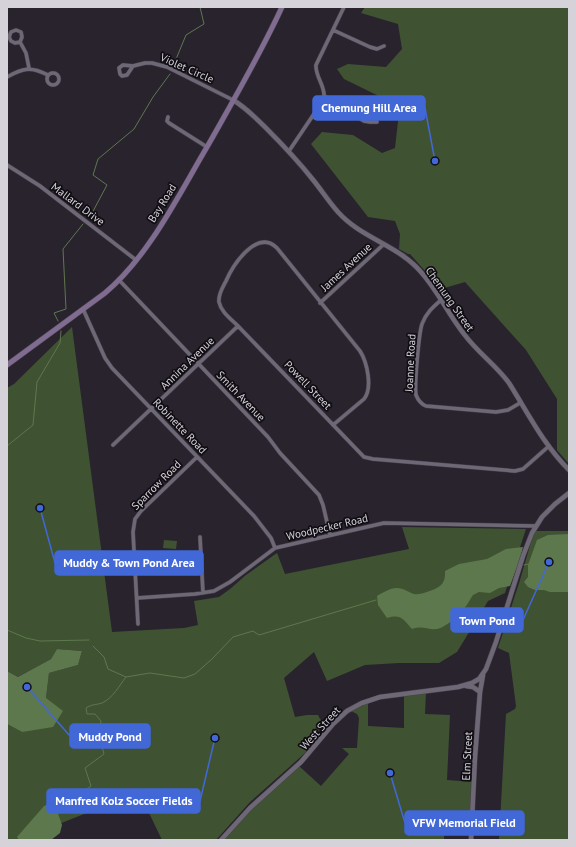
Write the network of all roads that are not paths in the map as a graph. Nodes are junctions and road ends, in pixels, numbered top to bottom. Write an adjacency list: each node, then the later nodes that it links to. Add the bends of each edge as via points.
1 (282, 7): 11 (main road, Bay Road)
2 (344, 7): 3 (street)
3 (333, 30): 5 (street, via 370,48); 10 (street, via 316,68)
4 (20, 42): 7 (street, via 26,53)
5 (384, 46)
6 (133, 66): 11 (street, Violet Circle, via 148,62 163,65)
7 (29, 68): 8 (street); 9 (street)
8 (48, 75)
9 (7, 77)
10 (324, 96): 13 (street, via 364,121); 15 (street)
11 (233, 100): 14 (main road, Bay Road); 15 (street, Chemung Street, via 245,108)
12 (168, 117): 14 (street, via 169,123)
13 (377, 122)
14 (207, 147): 18 (main road, Bay Road, via 170,211)
15 (289, 151): 17 (street, Chemung Street, via 341,216)
16 (7, 165): 18 (street, Mallard Drive, via 40,186)
17 (384, 244): 20 (street, Chemung Street, via 415,265); 21 (street, James Avenue)
18 (136, 260): 19 (main road, Bay Road)
19 (119, 280): 22 (main road, Bay Road); 24 (street, Smith Avenue)
20 (441, 300): 26 (street, Chemung Street, via 463,333 501,373); 26 (street, Joanne Road, via 426,315 421,329 416,389 418,400 426,406 496,412 508,410)
21 (320, 303): 23 (street, Powell Street, via 274,245 267,242 259,244 236,262 220,296 221,307); 28 (street, Powell Street, via 364,358 369,383 368,393 364,399)
22 (83, 309): 25 (main road, Bay Road); 27 (street, Robinette Road, via 108,363)
23 (238, 326): 24 (street, Annina Avenue); 28 (street, Powell Street)
24 (198, 364): 27 (street, Annina Avenue); 37 (street, Smith Avenue, via 318,492)
25 (7, 365)
26 (520, 403): 30 (street, Chemung Street)
27 (151, 409): 29 (street, Annina Avenue); 31 (street, Robinette Road)
28 (333, 425): 30 (street, Powell Street, via 362,455 373,459 515,472 523,469)
29 (113, 445)
30 (549, 446): 32 (street, Chemung Street)
31 (196, 457): 39 (street, Robinette Road, via 257,520 271,538); 41 (street, Sparrow Road, via 135,519 133,528)
32 (563, 464): 33 (street, Chemung Street); 34 (street, Chemung Street)
33 (569, 470)
34 (569, 474)
35 (569, 492): 36 (street)
36 (536, 526): 37 (street, Woodpecker Road, via 388,522); 43 (street, via 523,556 496,642)
37 (330, 535): 39 (street, Woodpecker Road)
38 (200, 537): 40 (street)
39 (275, 548): 40 (street, Woodpecker Road, via 225,586)
40 (203, 593): 41 (street, Woodpecker Road)
41 (137, 598): 42 (street, Sparrow Road)
42 (138, 624)
43 (483, 674): 44 (street, West Street, via 474,682); 45 (street, Elm Street)
44 (463, 686): 45 (street, West Street, via 473,687); 46 (street, West Street, via 383,696 367,700 350,709 333,724 301,762 240,817)
45 (480, 692): 47 (street, Elm Street)
46 (221, 840)
47 (471, 840)

